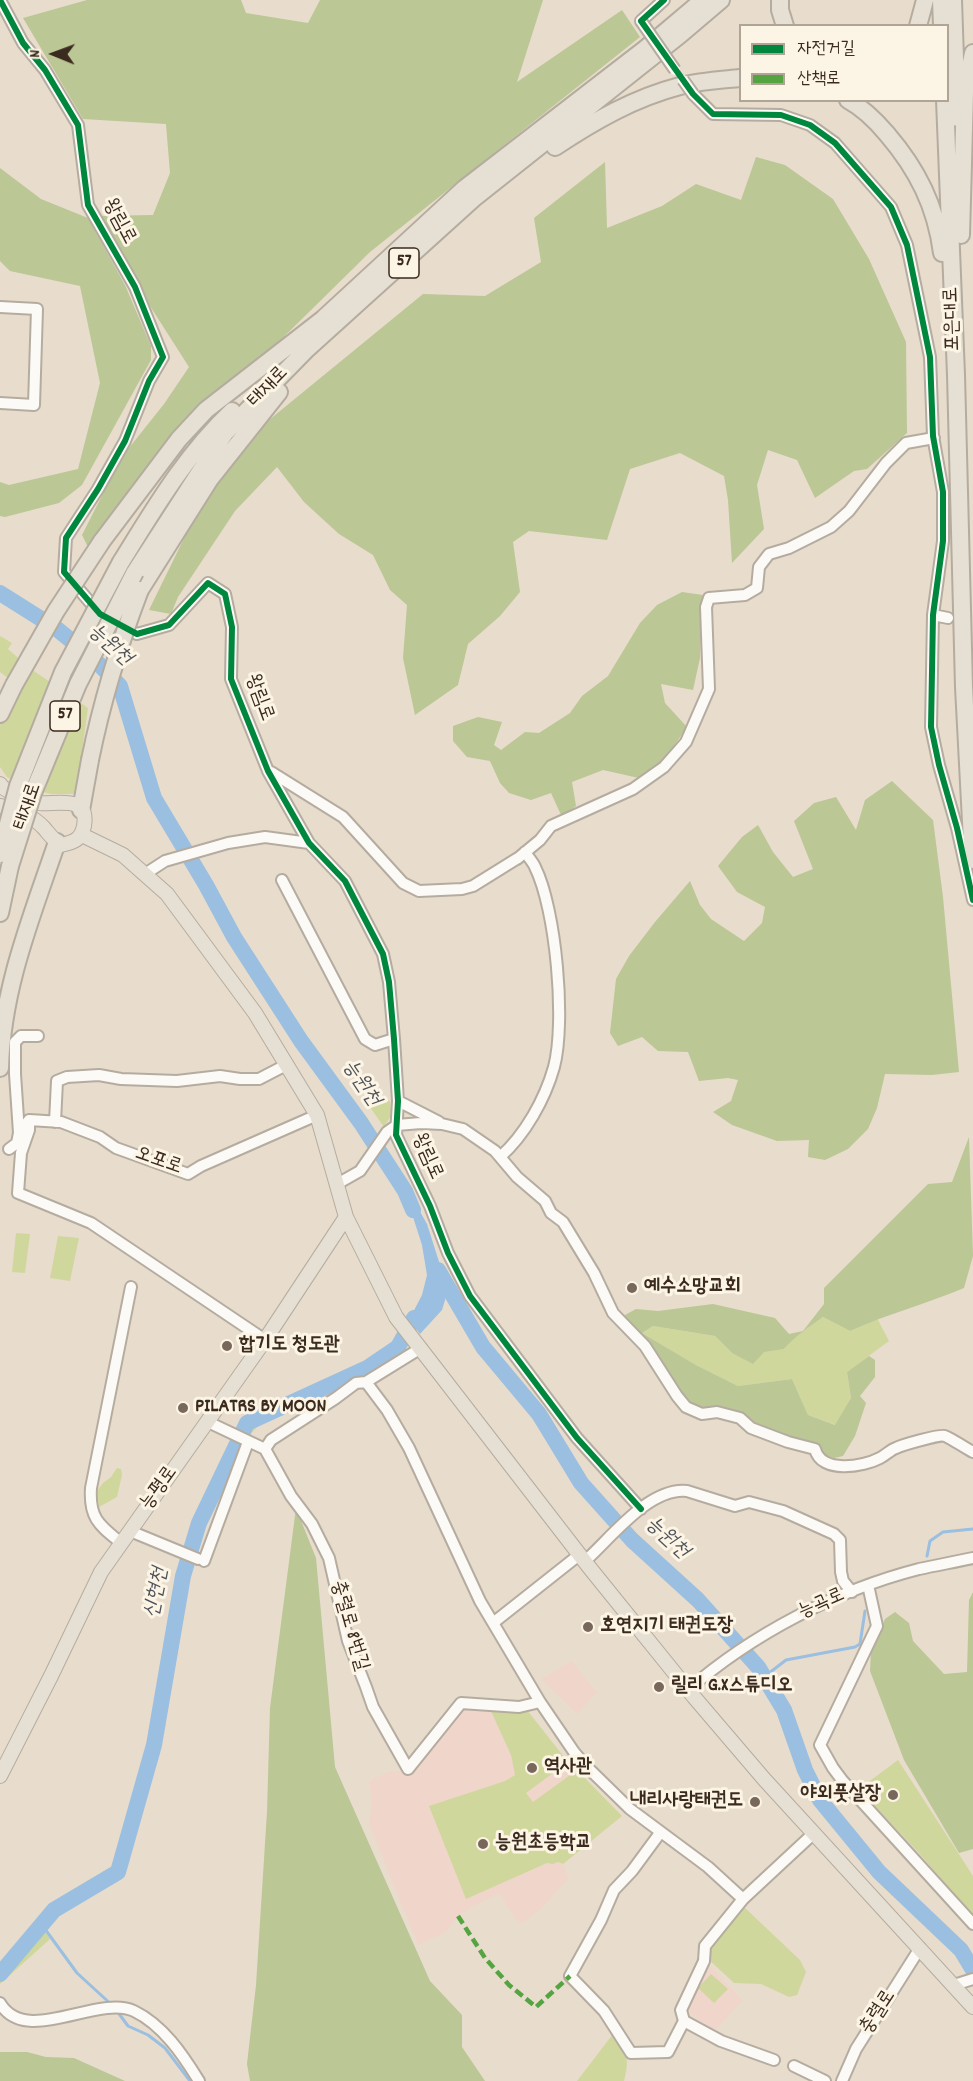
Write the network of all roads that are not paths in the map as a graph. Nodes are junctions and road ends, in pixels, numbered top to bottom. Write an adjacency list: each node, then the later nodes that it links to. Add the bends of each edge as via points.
1 (0, 0): 29 (street, 왕림로, via 23,43 45,70 78,125 88,205 135,287 163,357 125,441 66,538 64,572 100,614 137,634 169,625 208,583 225,594 232,627 231,679)
2 (664, 0): 24 (street, bridge, via 641,21 682,80 713,114 781,115 810,125 835,143 891,207 907,245 930,357)
3 (692, 0): 13 (highway)
4 (703, 0): 13 (highway, 57)
5 (721, 0): 18 (highway, 태재로 / 57)
6 (780, 0): 10 (highway)
7 (925, 0): 11 (highway)
8 (941, 0): 12 (highway)
9 (953, 0): 19 (highway, 포은대로)
10 (784, 24)
11 (919, 24)
12 (942, 24)
13 (645, 49): 21 (highway, 태재로 / 57, via 465,188)
14 (973, 53): 19 (highway, via 965,92)
15 (739, 78): 18 (highway, via 681,86 619,108)
16 (852, 102): 22 (highway, via 878,123 899,148 931,203 939,232)
17 (945, 102): 22 (highway, 포은대로)
18 (473, 200): 21 (highway, 태재로 / 57, via 379,286)
19 (961, 235): 25 (highway, 포은대로)
20 (0, 307): 23 (street, via 37,309 34,405)
21 (329, 321): 28 (highway, bridge, via 206,410 179,439 56,610); 32 (highway, bridge, via 210,479 140,590 99,714); 37 (highway, 태재로 / 57, bridge, via 225,433 135,572 78,684); 37 (highway, 태재로 / 57, bridge, via 212,430 170,484 121,562 63,672 18,786)
22 (956, 375): 38 (highway, 포은대로)
23 (0, 403)
24 (933, 438): 26 (street, via 943,502 943,541); 36 (street, via 906,443 831,527 770,554 759,567 757,588 745,595 709,598 709,689 687,742 664,767 633,789 551,826)
25 (973, 614)
26 (933, 615): 27 (street); 41 (street, via 931,727)
27 (948, 618)
28 (0, 714)
29 (268, 771): 35 (street, 왕림로); 36 (street, via 343,817 403,884 419,891 473,886)
30 (0, 784): 32 (main road, via 31,802 60,801 75,804)
31 (0, 806): 34 (main road, via 34,819)
32 (81, 810): 33 (main road, via 85,819)
33 (82, 835): 34 (main road, via 75,842); 39 (main road, via 123,855)
34 (57, 842): 46 (highway, via 14,969)
35 (309, 843): 39 (street, via 265,837 228,843 165,861); 44 (street, 왕림로, via 345,881 383,954)
36 (520, 856): 55 (street, via 537,871 552,924 559,1025 554,1066 540,1100 522,1133)
37 (5, 860): 42 (highway, 태재로 / 57)
38 (973, 860)
39 (145, 874): 45 (main road, via 167,894 255,1013)
40 (282, 880): 44 (street, via 365,1039 375,1046)
41 (973, 900)
42 (0, 913)
43 (38, 1036): 53 (street, via 21,1036 15,1042)
44 (394, 1039): 47 (street, 왕림로)
45 (286, 1065): 48 (main road); 50 (street, via 259,1079 67,1077 57,1081)
46 (0, 1068)
47 (398, 1101): 51 (street); 52 (street, 왕림로)
48 (317, 1115): 50 (street, 오포로, via 188,1174); 56 (main road)
49 (29, 1120): 50 (street, 오포로); 53 (street); 59 (street, via 18,1193 91,1223)
50 (55, 1122)
51 (442, 1124): 52 (street); 55 (street, via 470,1132)
52 (397, 1125): 56 (street, via 387,1132 362,1169); 66 (street, 왕림로, via 396,1135 470,1296 577,1438)
53 (19, 1133): 54 (street, via 17,1143)
54 (9, 1149)
55 (500, 1157): 65 (street, via 562,1222 613,1313 645,1346 686,1407 702,1414 717,1412 740,1418 751,1428 815,1449 824,1463 833,1465 870,1462 893,1449 945,1436)
56 (337, 1184): 57 (main road)
57 (346, 1217): 59 (main road, 능평로); 60 (main road, via 396,1317)
58 (131, 1287): 68 (street, via 90,1506 99,1525)
59 (265, 1340): 62 (main road, 능평로)
60 (421, 1348): 61 (street); 69 (main road)
61 (366, 1382): 64 (street, via 356,1383 272,1440); 73 (street, via 404,1439)
62 (208, 1422): 63 (street); 67 (main road, 능평로)
63 (247, 1441): 64 (street); 67 (street, via 201,1560)
64 (265, 1449): 75 (street, 충렬로 8번길, via 325,1550 348,1641 374,1707 408,1769 461,1703 519,1707)
65 (973, 1452)
66 (639, 1510): 69 (street); 72 (street, via 652,1500 680,1490 735,1506 749,1502 783,1511 840,1540 843,1581)
67 (130, 1531): 68 (main road, 능평로)
68 (120, 1542): 76 (main road, 능평로, via 101,1572)
69 (586, 1556): 73 (street); 74 (main road)
70 (973, 1558): 71 (street, 능곡로, via 918,1569)
71 (868, 1585): 72 (street, 능곡로); 80 (street, via 877,1626 820,1745 842,1780)
72 (852, 1592): 74 (street, 능곡로, via 790,1619)
73 (493, 1623): 75 (street)
74 (688, 1690): 78 (main road)
75 (540, 1702): 77 (street, via 585,1765)
76 (0, 1776)
77 (660, 1833): 79 (street, via 708,1867); 85 (street, via 614,1890 570,1976 604,2011 631,2053 668,2052)
78 (814, 1833): 79 (street); 81 (main road)
79 (743, 1899): 85 (street, via 705,1946 704,1961 681,2010)
80 (973, 1923)
81 (920, 1948): 82 (main road); 90 (street, 충렬로, via 856,2049)
82 (964, 1982): 83 (main road)
83 (971, 1999)
84 (0, 2003): 88 (street, via 4,2010 24,2020 49,2020 108,2007 132,2010 166,2037)
85 (684, 2021): 86 (street, via 721,2042)
86 (774, 2060)
87 (794, 2066): 89 (street)
88 (199, 2081)
89 (825, 2081)
90 (842, 2081)

